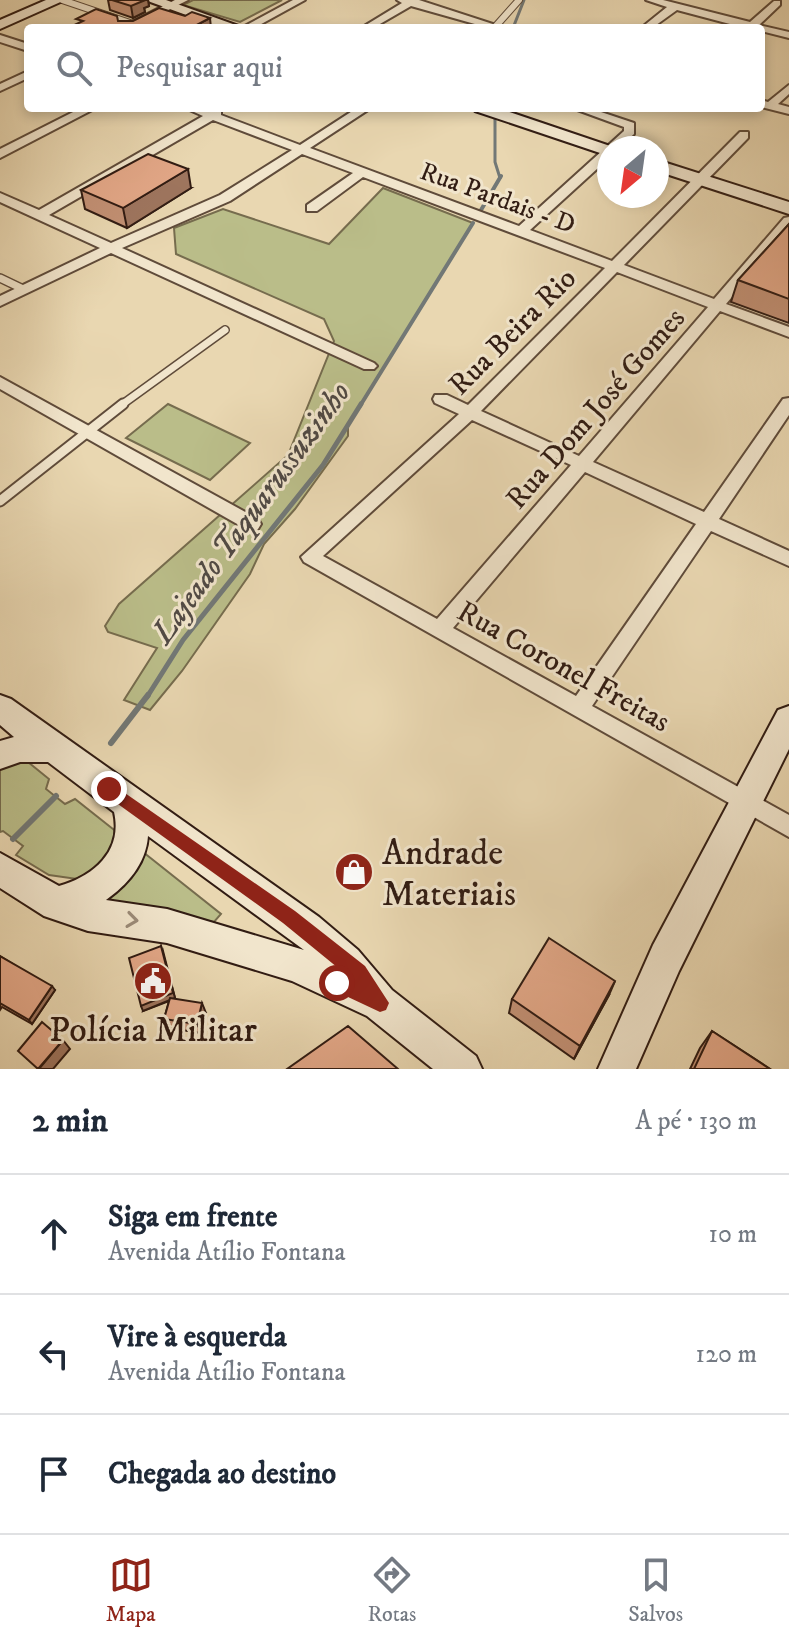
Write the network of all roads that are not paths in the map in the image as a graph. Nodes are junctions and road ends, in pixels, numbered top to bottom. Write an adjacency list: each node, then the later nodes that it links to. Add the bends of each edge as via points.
1 (60, 0): 10 (lane); 20 (street)
2 (152, 0): 7 (street)
3 (300, 0): 13 (street)
4 (519, 0): 16 (lane)
5 (651, 0): 9 (street)
6 (409, 1): 14 (street); 15 (street)
7 (177, 3): 11 (street); 12 (street)
8 (777, 3): 19 (street)
9 (675, 6): 17 (street); 18 (street)
10 (124, 24)
11 (133, 24)
12 (227, 24)
13 (254, 24)
14 (372, 24)
15 (483, 24)
16 (499, 24)
17 (651, 24)
18 (741, 24)
19 (759, 24)
20 (0, 25)
21 (765, 30): 22 (street)
22 (789, 35)
23 (0, 38): 24 (street)
24 (24, 47)
25 (24, 76): 26 (street)
26 (0, 88)
27 (789, 88): 28 (street)
28 (766, 104): 29 (street)
29 (789, 111)
30 (82, 112): 41 (street)
31 (202, 112): 36 (street, Rua Pardais - D)
32 (219, 112): 36 (street)
33 (359, 112): 40 (street)
34 (494, 112): 39 (street)
35 (590, 112): 38 (street, via 630,125)
36 (212, 116): 40 (street, Rua Pardais - D); 49 (street)
37 (744, 135): 45 (street, Rua Beira Rio)
38 (625, 136)
39 (597, 145)
40 (300, 149): 44 (street, Rua Pardais - D); 52 (street, via 225,198)
41 (0, 154)
42 (597, 161): 51 (street)
43 (669, 169): 45 (street)
44 (362, 172): 47 (street); 51 (street, Rua Pardais - D)
45 (701, 179): 48 (street); 53 (street, Rua Beira Rio)
46 (0, 197): 49 (street)
47 (312, 208)
48 (789, 208)
49 (39, 215): 52 (street)
50 (789, 221): 57 (street, Rua Dom José Gomes)
51 (521, 232): 53 (street, Rua Pardais - D)
52 (111, 248): 55 (street); 60 (street)
53 (616, 267): 57 (street, Rua Pardais - D); 64 (street, Rua Beira Rio)
54 (0, 278): 55 (lane)
55 (23, 289): 56 (street)
56 (0, 302)
57 (720, 306): 59 (street, Rua Pardais - D); 66 (street, Rua Dom José Gomes)
58 (225, 330): 65 (lane)
59 (789, 332)
60 (369, 366)
61 (0, 382): 65 (street)
62 (441, 399): 64 (street)
63 (789, 403): 68 (street)
64 (470, 413): 66 (street); 70 (street, Rua Beira Rio)
65 (86, 430): 67 (lane); 69 (street)
66 (582, 466): 68 (street); 72 (street, Rua Dom José Gomes)
67 (0, 501)
68 (707, 521): 71 (street); 74 (street)
69 (252, 524)
70 (310, 557): 72 (street, Rua Coronel Freitas)
71 (789, 559)
72 (440, 630): 74 (street, Rua Coronel Freitas)
73 (0, 708): 76 (street)
74 (579, 708): 79 (street, Rua Coronel Freitas)
75 (789, 719): 79 (street)
76 (52, 749): 77 (street, via 20,748); 78 (street)
77 (0, 755)
78 (128, 803): 82 (street, via 133,830 119,866 79,898); 83 (street, via 301,926 359,973)
79 (747, 803): 80 (street, Rua Coronel Freitas); 85 (street, via 666,958)
80 (789, 827)
81 (0, 869): 82 (street)
82 (56, 904): 83 (street, one-way to 83, via 167,926 296,964)
83 (380, 1003): 84 (street)
84 (463, 1069)
85 (617, 1069)

